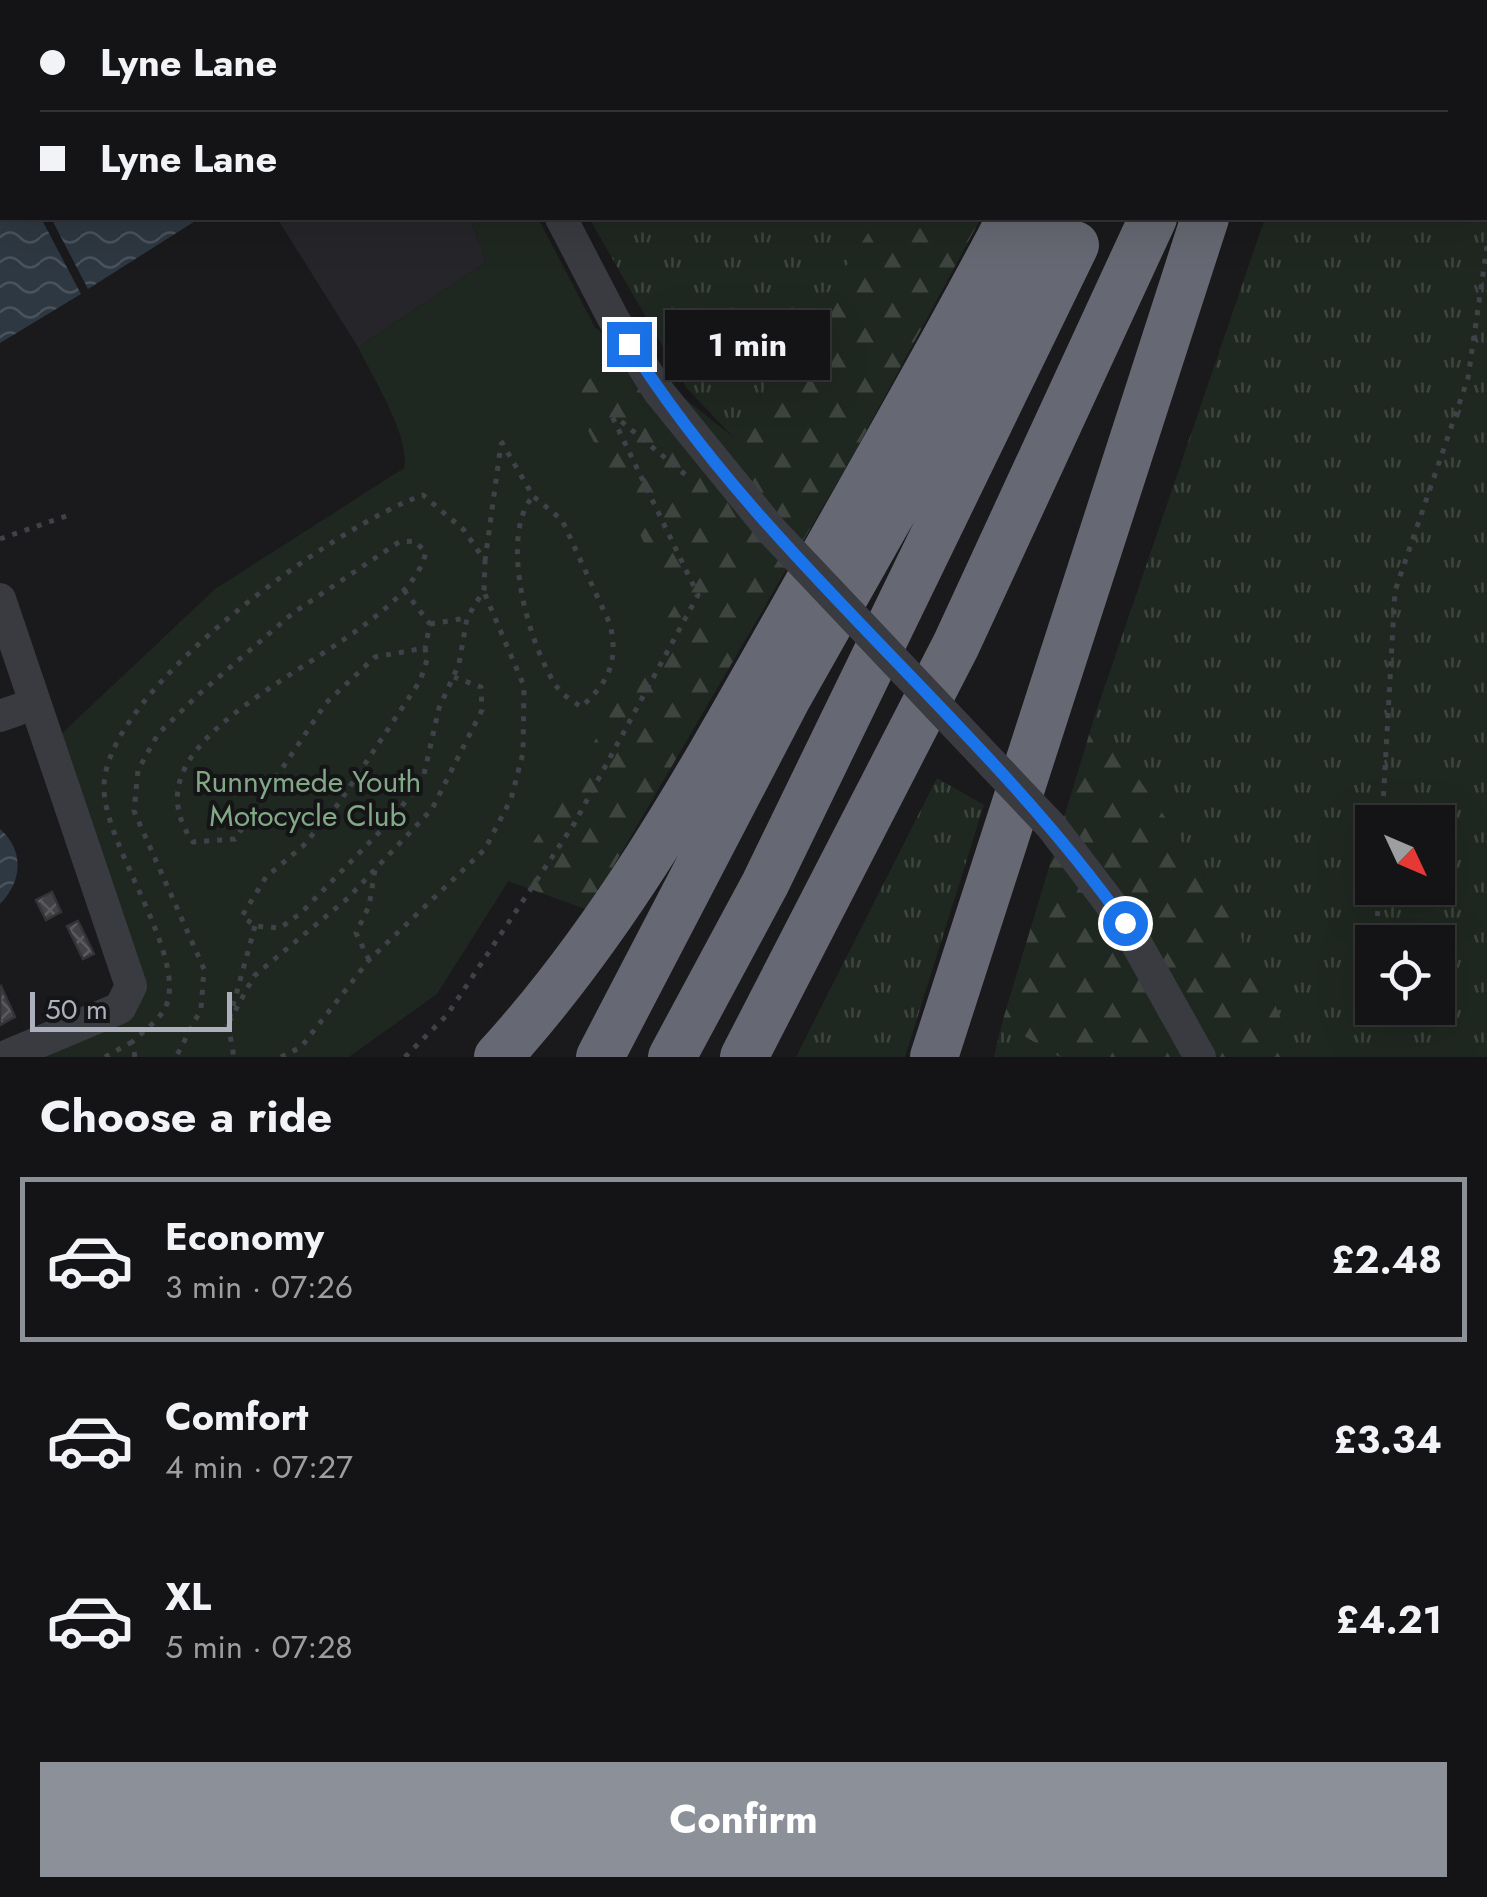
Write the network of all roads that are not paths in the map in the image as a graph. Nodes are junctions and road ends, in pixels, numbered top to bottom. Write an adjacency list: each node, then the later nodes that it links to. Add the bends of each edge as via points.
1 (561, 220): 16 (street, bridge, via 659,392 772,531 1052,827 1125,923)
2 (1010, 220): 11 (highway, via 675,820 558,990)
3 (1057, 220): 12 (highway, via 787,698)
4 (1087, 220): 13 (highway, via 765,884)
5 (1152, 220): 14 (highway, via 956,645)
6 (1204, 220): 15 (highway)
7 (0, 599): 8 (street)
8 (34, 704): 9 (street); 10 (street, via 131,986 120,1008)
9 (0, 716)
10 (4, 1057)
11 (498, 1057)
12 (600, 1057)
13 (672, 1057)
14 (744, 1057)
15 (934, 1057)
16 (1200, 1057)

